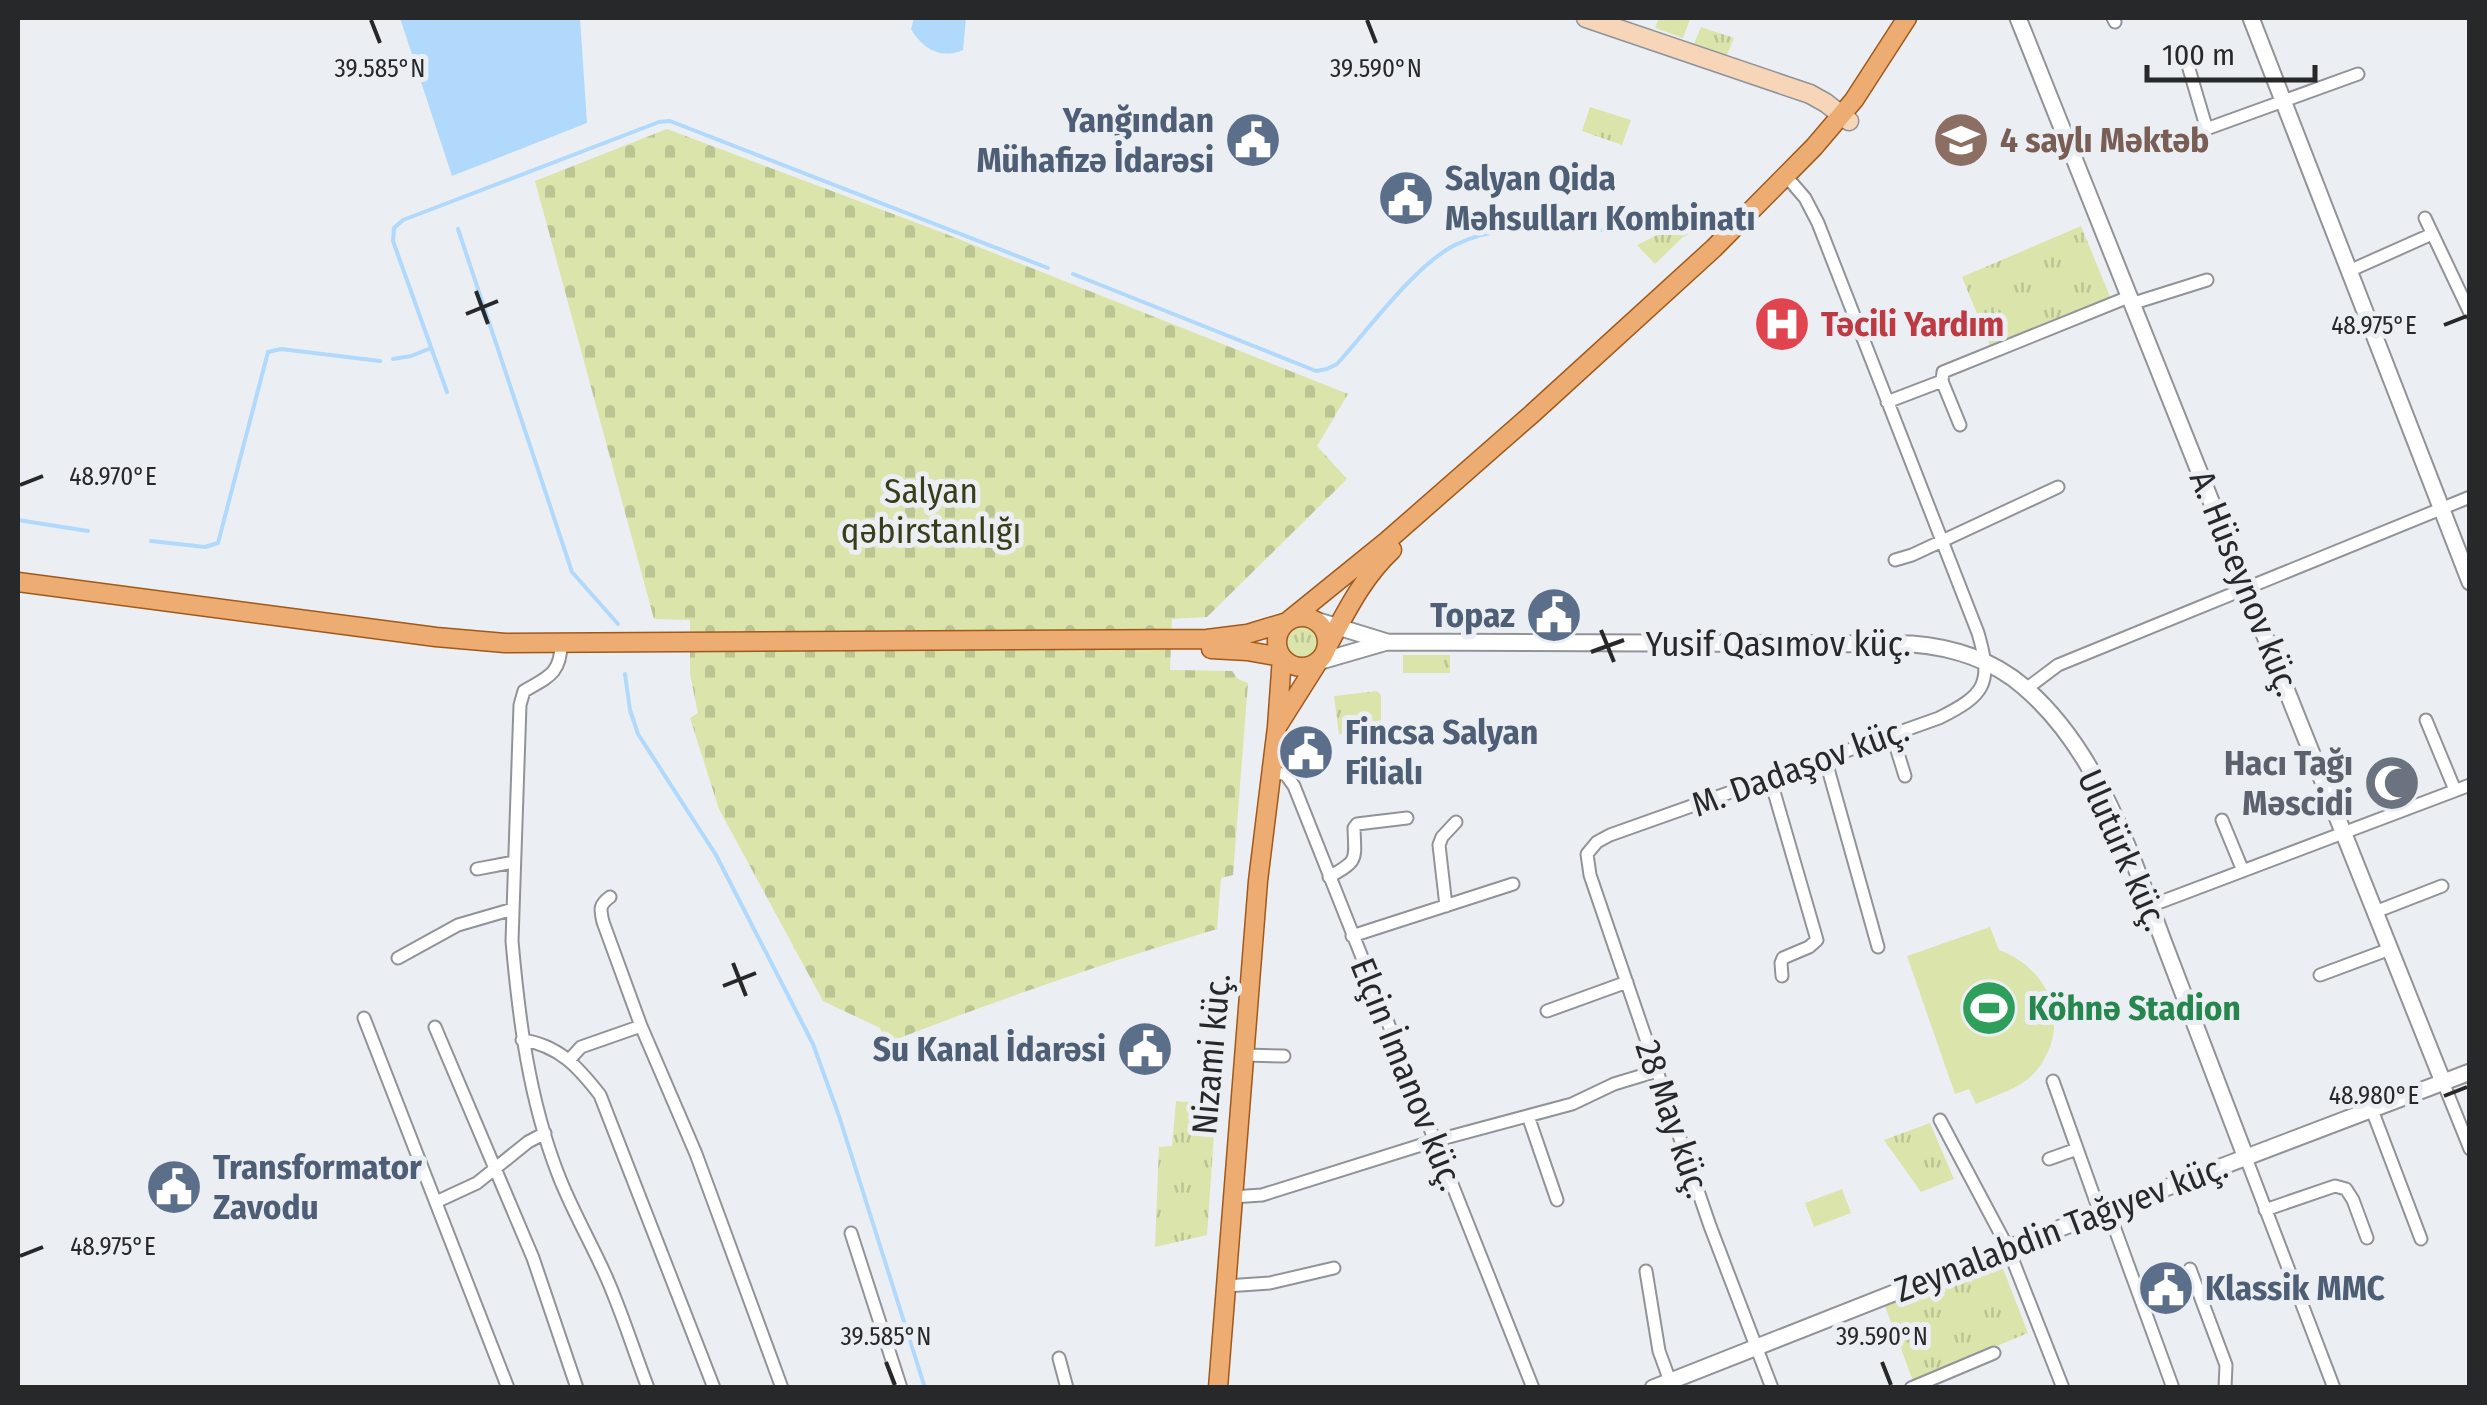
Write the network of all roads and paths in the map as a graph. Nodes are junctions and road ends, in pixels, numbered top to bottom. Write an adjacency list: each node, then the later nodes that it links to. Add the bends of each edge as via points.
1 (1586, 18): 9 (main road, via 1792,86)
2 (1908, 18): 9 (main road)
3 (1918, 18): 9 (main road, via 1890,65)
4 (2018, 18): 15 (street, A. Hüseynov küç.)
5 (2255, 18): 8 (street)
6 (2187, 62): 8 (street, via 2209,128)
7 (2358, 74): 8 (street)
8 (2284, 102): 13 (street)
9 (1845, 118): 10 (main road); 30 (main road, via 1678,283)
10 (1792, 184): 18 (street, via 1818,223); 31 (main road, via 1609,358 1388,552)
11 (2425, 218): 12 (street)
12 (2432, 234): 13 (street); 16 (street)
13 (2349, 271): 22 (street)
14 (2206, 280): 15 (street)
15 (2132, 300): 17 (street, via 1946,370); 27 (street, A. Hüseynov küç.)
16 (2470, 313)
17 (1942, 381): 18 (street); 19 (street)
18 (1887, 402): 23 (street)
19 (1960, 425)
20 (2058, 487): 23 (street)
21 (2470, 497): 22 (street)
22 (2441, 509): 26 (street); 27 (street)
23 (1942, 541): 24 (street); 36 (street)
24 (1895, 560)
25 (18, 582): 33 (main road)
26 (2470, 582)
27 (2247, 588): 37 (street, via 2058,665); 50 (street, A. Hüseynov küç.)
28 (18, 594): 33 (main road, via 470,652)
29 (1309, 618): 30 (main road); 31 (street); 34 (main road, via 1326,633)
30 (1286, 622): 33 (main road, via 1207,639); 35 (main road, via 1278,635)
31 (1338, 626): 32 (street); 34 (main road)
32 (1387, 642): 34 (street); 36 (street, Yusif Qasımov küç., via 1912,644)
33 (561, 648): 35 (main road, via 1209,649); 52 (street, via 560,664 522,694)
34 (1322, 655): 35 (main road, via 1303,667); 39 (main road)
35 (1282, 657): 39 (main road, Nizami küç.)
36 (1985, 663): 37 (street, Ulutürk küç.); 40 (street, M. Dadaşov küç., via 1984,680 1970,702)
37 (2026, 688): 60 (street, Ulutürk küç., via 2092,773)
38 (2426, 720): 46 (street)
39 (1277, 727): 42 (main road, Nizami küç.)
40 (1892, 734): 41 (street, M. Dadaşov küç.); 43 (street)
41 (1825, 758): 44 (street, M. Dadaşov küç.); 64 (street)
42 (1271, 771): 55 (street, Elçin İmanov küç., via 1291,779); 75 (main road, Nizami küç.)
43 (1905, 776)
44 (1770, 778): 51 (street, M. Dadaşov küç.); 68 (street, via 1816,940 1783,958)
45 (2470, 785): 46 (street)
46 (2456, 790): 50 (street)
47 (1408, 818): 55 (street, via 1358,824 1351,865)
48 (2222, 820): 54 (street)
49 (1456, 822): 59 (street, via 1439,845)
50 (2344, 833): 54 (street); 62 (street, A. Hüseynov küç.)
51 (1590, 848): 69 (street, 28 May küç., via 1590,875)
52 (514, 862): 53 (street); 61 (street)
53 (477, 868)
54 (2243, 871): 60 (street)
55 (1329, 877): 63 (street, Elçin İmanov küç.)
56 (1513, 884): 59 (street)
57 (2442, 886): 62 (street)
58 (610, 897): 72 (street, via 600,909)
59 (1446, 906): 63 (street)
60 (2150, 906): 89 (street, Ulutürk küç.)
61 (512, 908): 66 (street, via 458,925); 74 (street)
62 (2375, 912): 65 (street, A. Hüseynov küç.)
63 (1352, 936): 86 (street, Elçin İmanov küç.)
64 (1878, 947)
65 (2390, 950): 67 (street); 81 (street, A. Hüseynov küç.)
66 (398, 958)
67 (2320, 975)
68 (1782, 976)
69 (1627, 982): 70 (street); 78 (street, 28 May küç.)
70 (1547, 1011)
71 (364, 1018): 94 (street)
72 (642, 1026): 77 (street, via 581,1047); 113 (street)
73 (435, 1027): 91 (street)
74 (522, 1040): 77 (street); 85 (street)
75 (1244, 1055): 76 (street); 92 (main road, Nizami küç.)
76 (1284, 1056)
77 (570, 1059): 112 (street, via 603,1103)
78 (1657, 1072): 83 (street); 105 (street, 28 May küç.)
79 (2470, 1072): 81 (street, Zeynalabdin Tağıyev küç.)
80 (2054, 1081): 88 (street)
81 (2443, 1082): 82 (street, Zeynalabdin Tağıyev küç.); 87 (street, A. Hüseynov küç.)
82 (2372, 1110): 89 (street, Zeynalabdin Tağıyev küç.); 99 (street)
83 (1528, 1116): 86 (street); 93 (street)
84 (1940, 1120): 100 (street)
85 (545, 1134): 91 (street); 111 (street)
86 (1434, 1141): 92 (street, via 1262,1195); 117 (street, Elçin İmanov küç.)
87 (2470, 1149)
88 (2078, 1150): 90 (street); 96 (street)
89 (2246, 1158): 95 (street, Ulutürk küç.); 96 (street, Zeynalabdin Tağıyev küç.)
90 (2049, 1159)
91 (496, 1168): 94 (street); 110 (street)
92 (1232, 1197): 104 (main road, Nizami küç.)
93 (1557, 1200)
94 (436, 1202): 109 (street)
95 (2266, 1210): 98 (street, via 2346,1188); 124 (street, Ulutürk küç.)
96 (2104, 1212): 100 (street, Zeynalabdin Tağıyev küç.); 122 (street)
97 (852, 1233): 114 (street)
98 (2368, 1238)
99 (2421, 1238)
100 (2008, 1248): 105 (street, Zeynalabdin Tağıyev küç.); 121 (street)
101 (1334, 1268): 104 (street)
102 (2190, 1270): 123 (street, via 2226,1365)
103 (1646, 1272): 108 (street, via 1658,1351)
104 (1226, 1286): 116 (main road, Nizami küç.)
105 (1756, 1346): 108 (street, Zeynalabdin Tağıyev küç.); 119 (street, 28 May küç.)
106 (1994, 1354): 120 (street)
107 (1059, 1358): 115 (street)
108 (1670, 1381): 118 (street, Zeynalabdin Tağıyev küç.)
109 (508, 1388)
110 (578, 1388)
111 (648, 1388)
112 (714, 1388)
113 (782, 1388)
114 (901, 1388)
115 (1067, 1388)
116 (1218, 1388)
117 (1533, 1388)
118 (1653, 1388)
119 (1772, 1388)
120 (1911, 1388)
121 (2064, 1388)
122 (2173, 1388)
123 (2224, 1388)
124 (2334, 1388)

